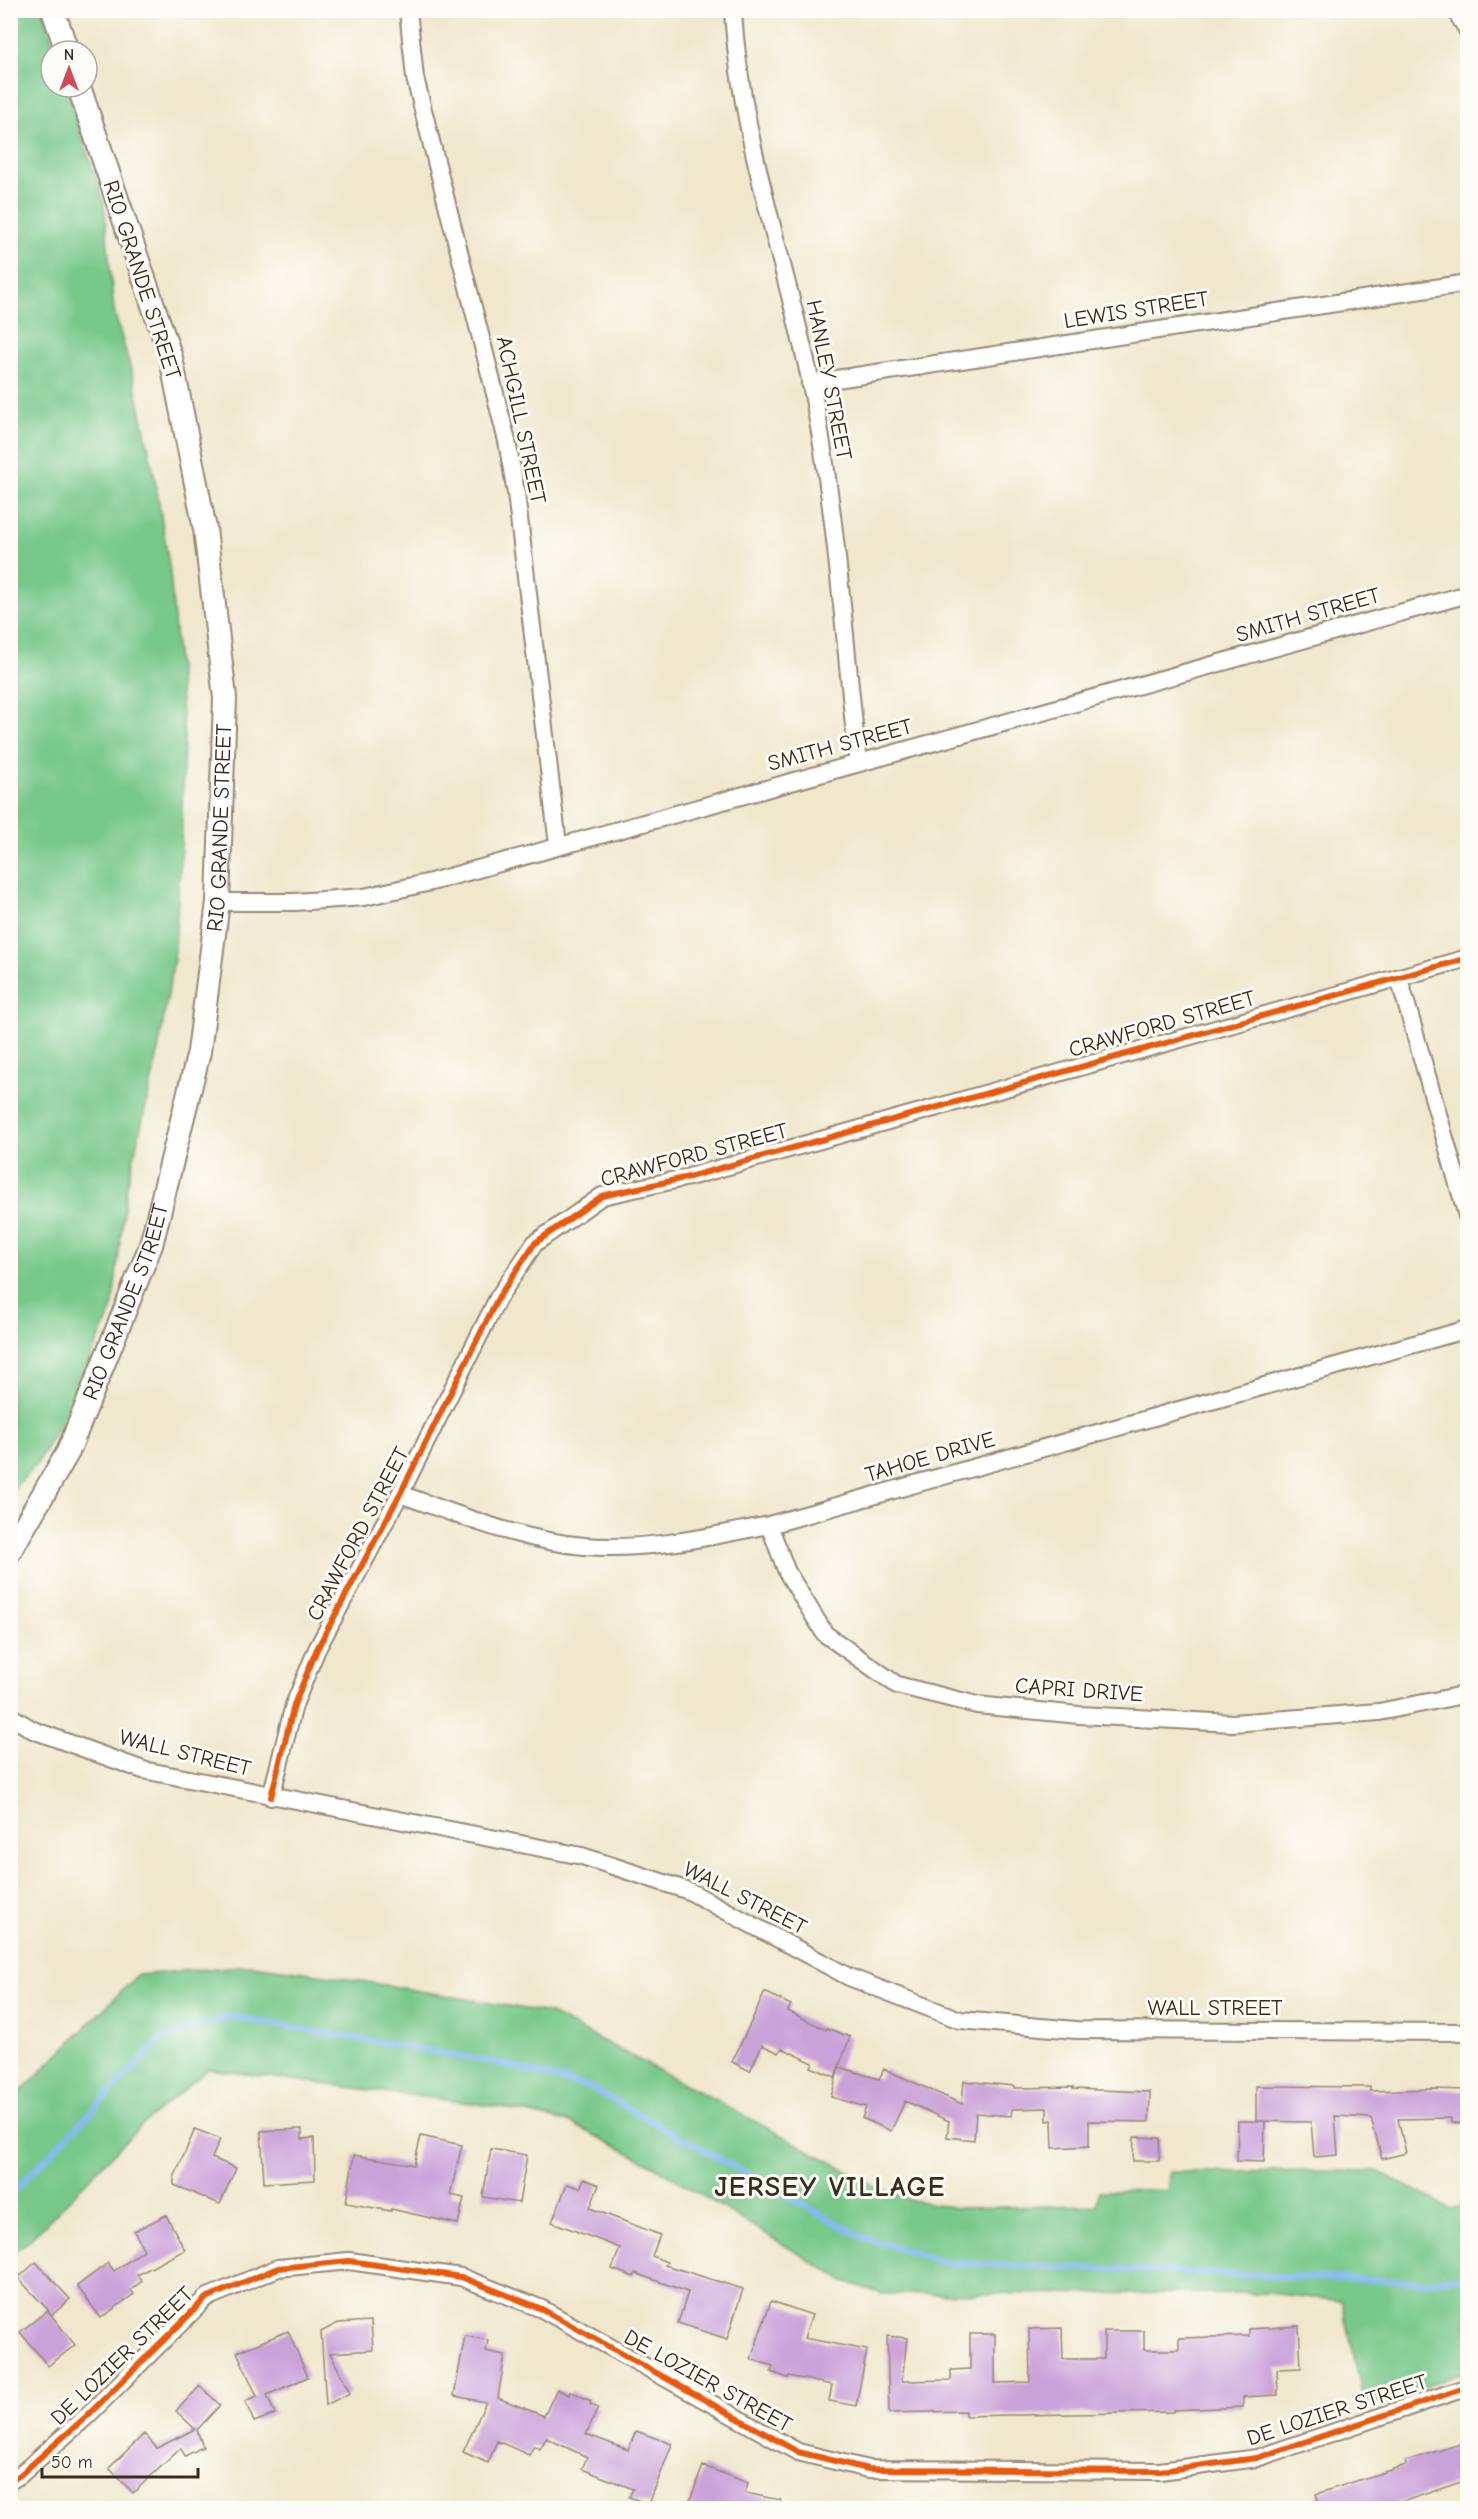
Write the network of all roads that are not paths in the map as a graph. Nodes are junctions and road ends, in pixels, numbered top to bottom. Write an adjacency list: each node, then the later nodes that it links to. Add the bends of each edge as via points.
1 (53, 10): 6 (street)
2 (408, 10): 12 (street, ACHGILL STREET, via 415,78 507,441)
3 (733, 10): 9 (street, HANLEY STREET, via 743,106)
4 (1455, 10): 5 (street)
5 (1467, 31)
6 (63, 39)
7 (83, 99): 13 (street, RIO GRANDE STREET, via 171,358 205,529 225,698)
8 (1467, 283): 9 (street, LEWIS STREET)
9 (810, 383): 11 (street, HANLEY STREET, via 828,494)
10 (1467, 594): 11 (street, SMITH STREET)
11 (858, 763): 12 (street, SMITH STREET)
12 (558, 845): 13 (street, SMITH STREET, via 364,897)
13 (218, 902): 20 (street, RIO GRANDE STREET, via 199,1052 151,1245 68,1452)
14 (1467, 958): 15 (street, CRAWFORD STREET)
15 (1400, 978): 16 (street); 18 (street, CRAWFORD STREET, via 688,1177 602,1196 535,1243 498,1298)
16 (1467, 1219)
17 (1467, 1329): 19 (street, TAHOE DRIVE)
18 (400, 1494): 19 (street, TAHOE DRIVE, via 507,1532 584,1546 666,1545); 23 (street, CRAWFORD STREET, via 314,1658 294,1705)
19 (770, 1525): 21 (street, CAPRI DRIVE, via 787,1572 825,1634 897,1685 977,1705 1233,1723 1379,1712)
20 (10, 1551)
21 (1467, 1694)
22 (10, 1716): 23 (street, WALL STREET, via 33,1730 142,1770)
23 (271, 1797): 24 (street, WALL STREET, via 593,1859 689,1891 849,1977 960,2020 1076,2030)
24 (1467, 2032)
25 (1467, 2387): 26 (street, DE LOZIER STREET, via 1257,2458 1160,2471 868,2469 798,2452 542,2309 461,2277 349,2261 278,2268 206,2298 87,2416)
26 (10, 2481)

